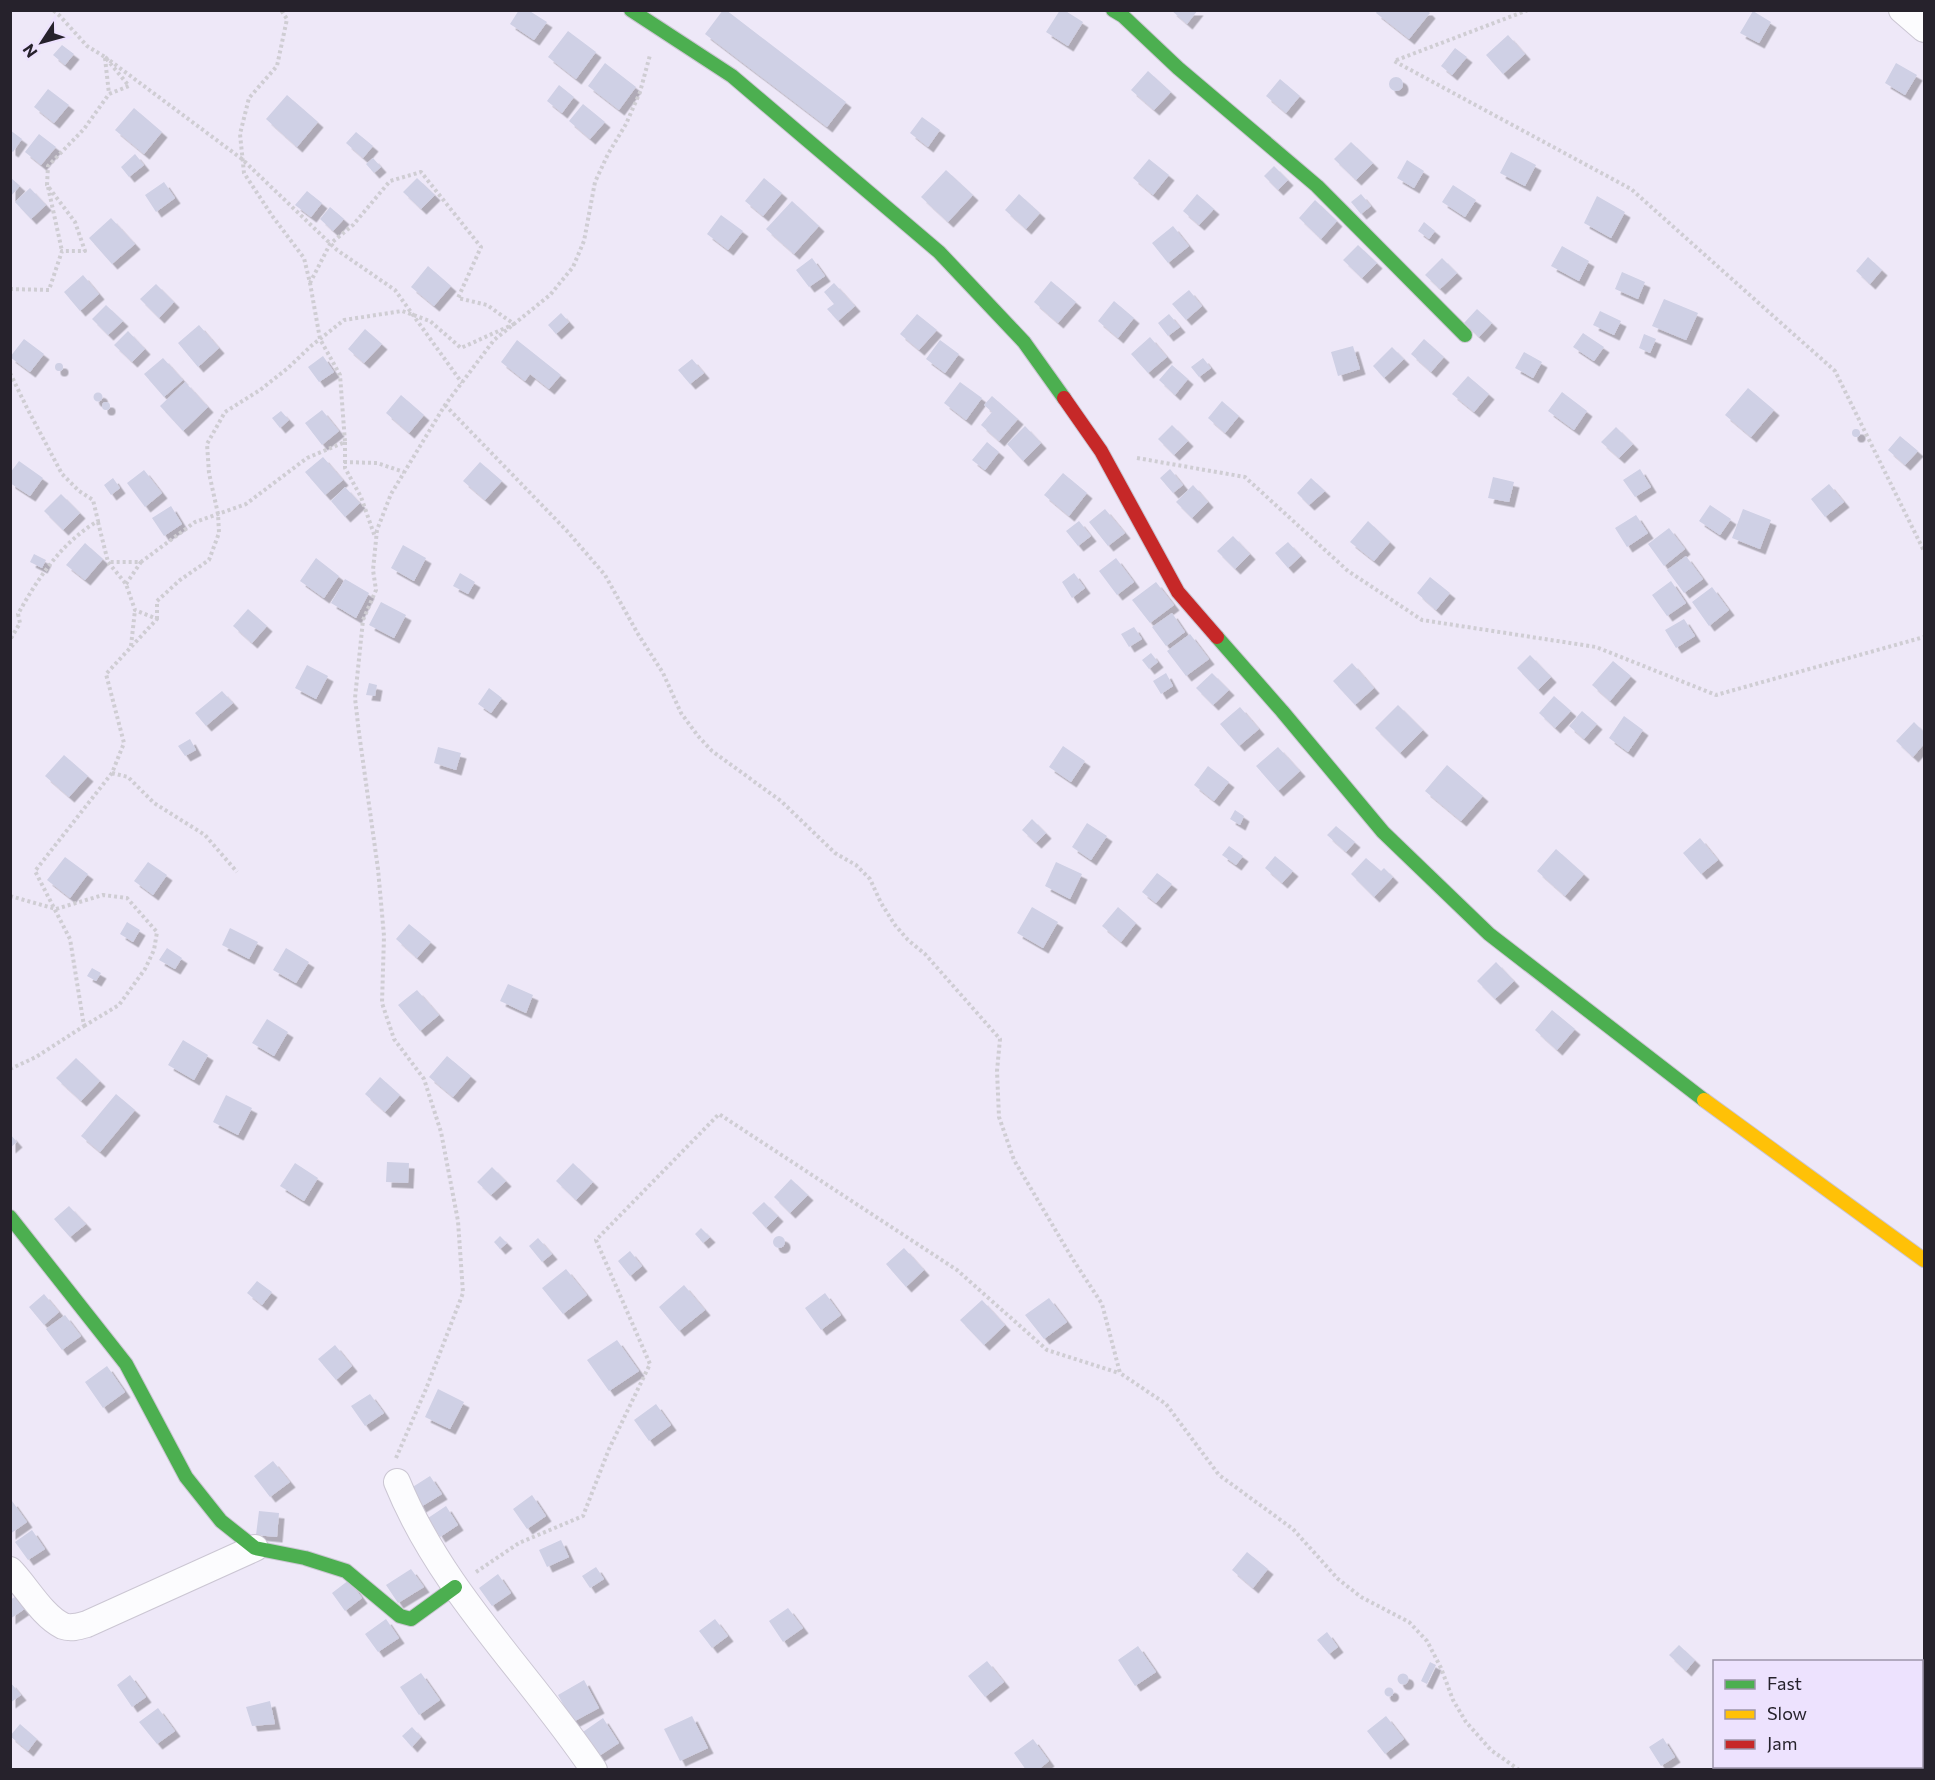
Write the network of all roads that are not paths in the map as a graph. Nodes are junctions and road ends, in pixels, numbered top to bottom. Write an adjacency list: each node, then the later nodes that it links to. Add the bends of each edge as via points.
1 (631, 10): 7 (street, via 732,76 939,252 1024,342 1101,451 1178,592 1383,832 1489,934 1689,1089)
2 (1113, 10): 5 (street, via 1317,186)
3 (1902, 10): 4 (street)
4 (1924, 29)
5 (1465, 335)
6 (10, 1216): 9 (street, via 126,1364 186,1477 220,1521)
7 (1924, 1260)
8 (397, 1482): 11 (street)
9 (255, 1548): 10 (street, via 75,1627 64,1626 44,1611); 11 (street, via 346,1571 391,1610 411,1619)
10 (10, 1570)
11 (455, 1587): 12 (street)
12 (594, 1770)

